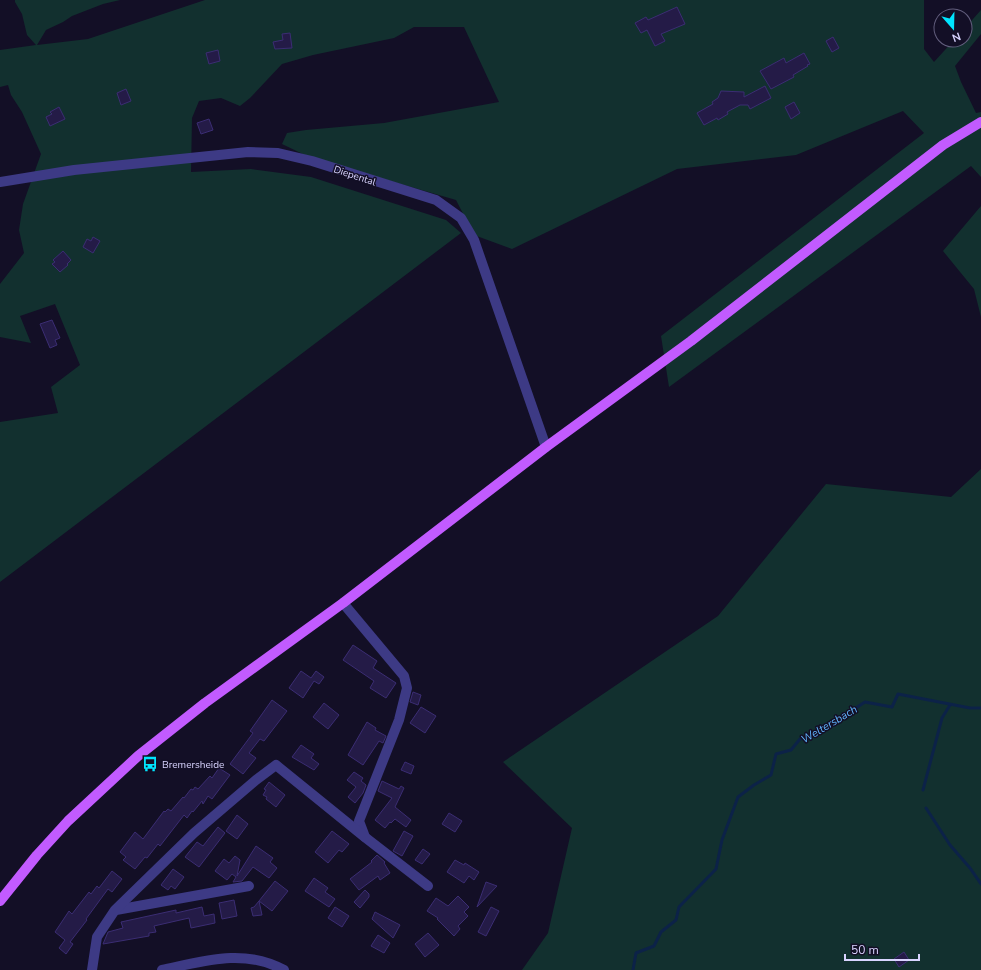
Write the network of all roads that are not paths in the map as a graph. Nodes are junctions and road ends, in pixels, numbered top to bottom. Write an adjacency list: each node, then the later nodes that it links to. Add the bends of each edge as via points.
1 (981, 122): 3 (main road, via 943,145 691,341)
2 (0, 182): 3 (street, Diepental, via 74,170 248,152 278,153 312,161 436,200 461,218 474,240)
3 (546, 447): 4 (main road)
4 (344, 603): 5 (street, via 404,676 407,688 399,720 359,821); 8 (main road, via 205,703 122,769 68,821)
5 (366, 838): 7 (street); 9 (street, via 276,765 194,833)
6 (250, 886): 9 (street)
7 (428, 886)
8 (0, 901)
9 (115, 910): 10 (street, via 97,937)
10 (92, 970)
11 (162, 970): 12 (street, via 215,958 246,957 274,964)
12 (284, 970)

